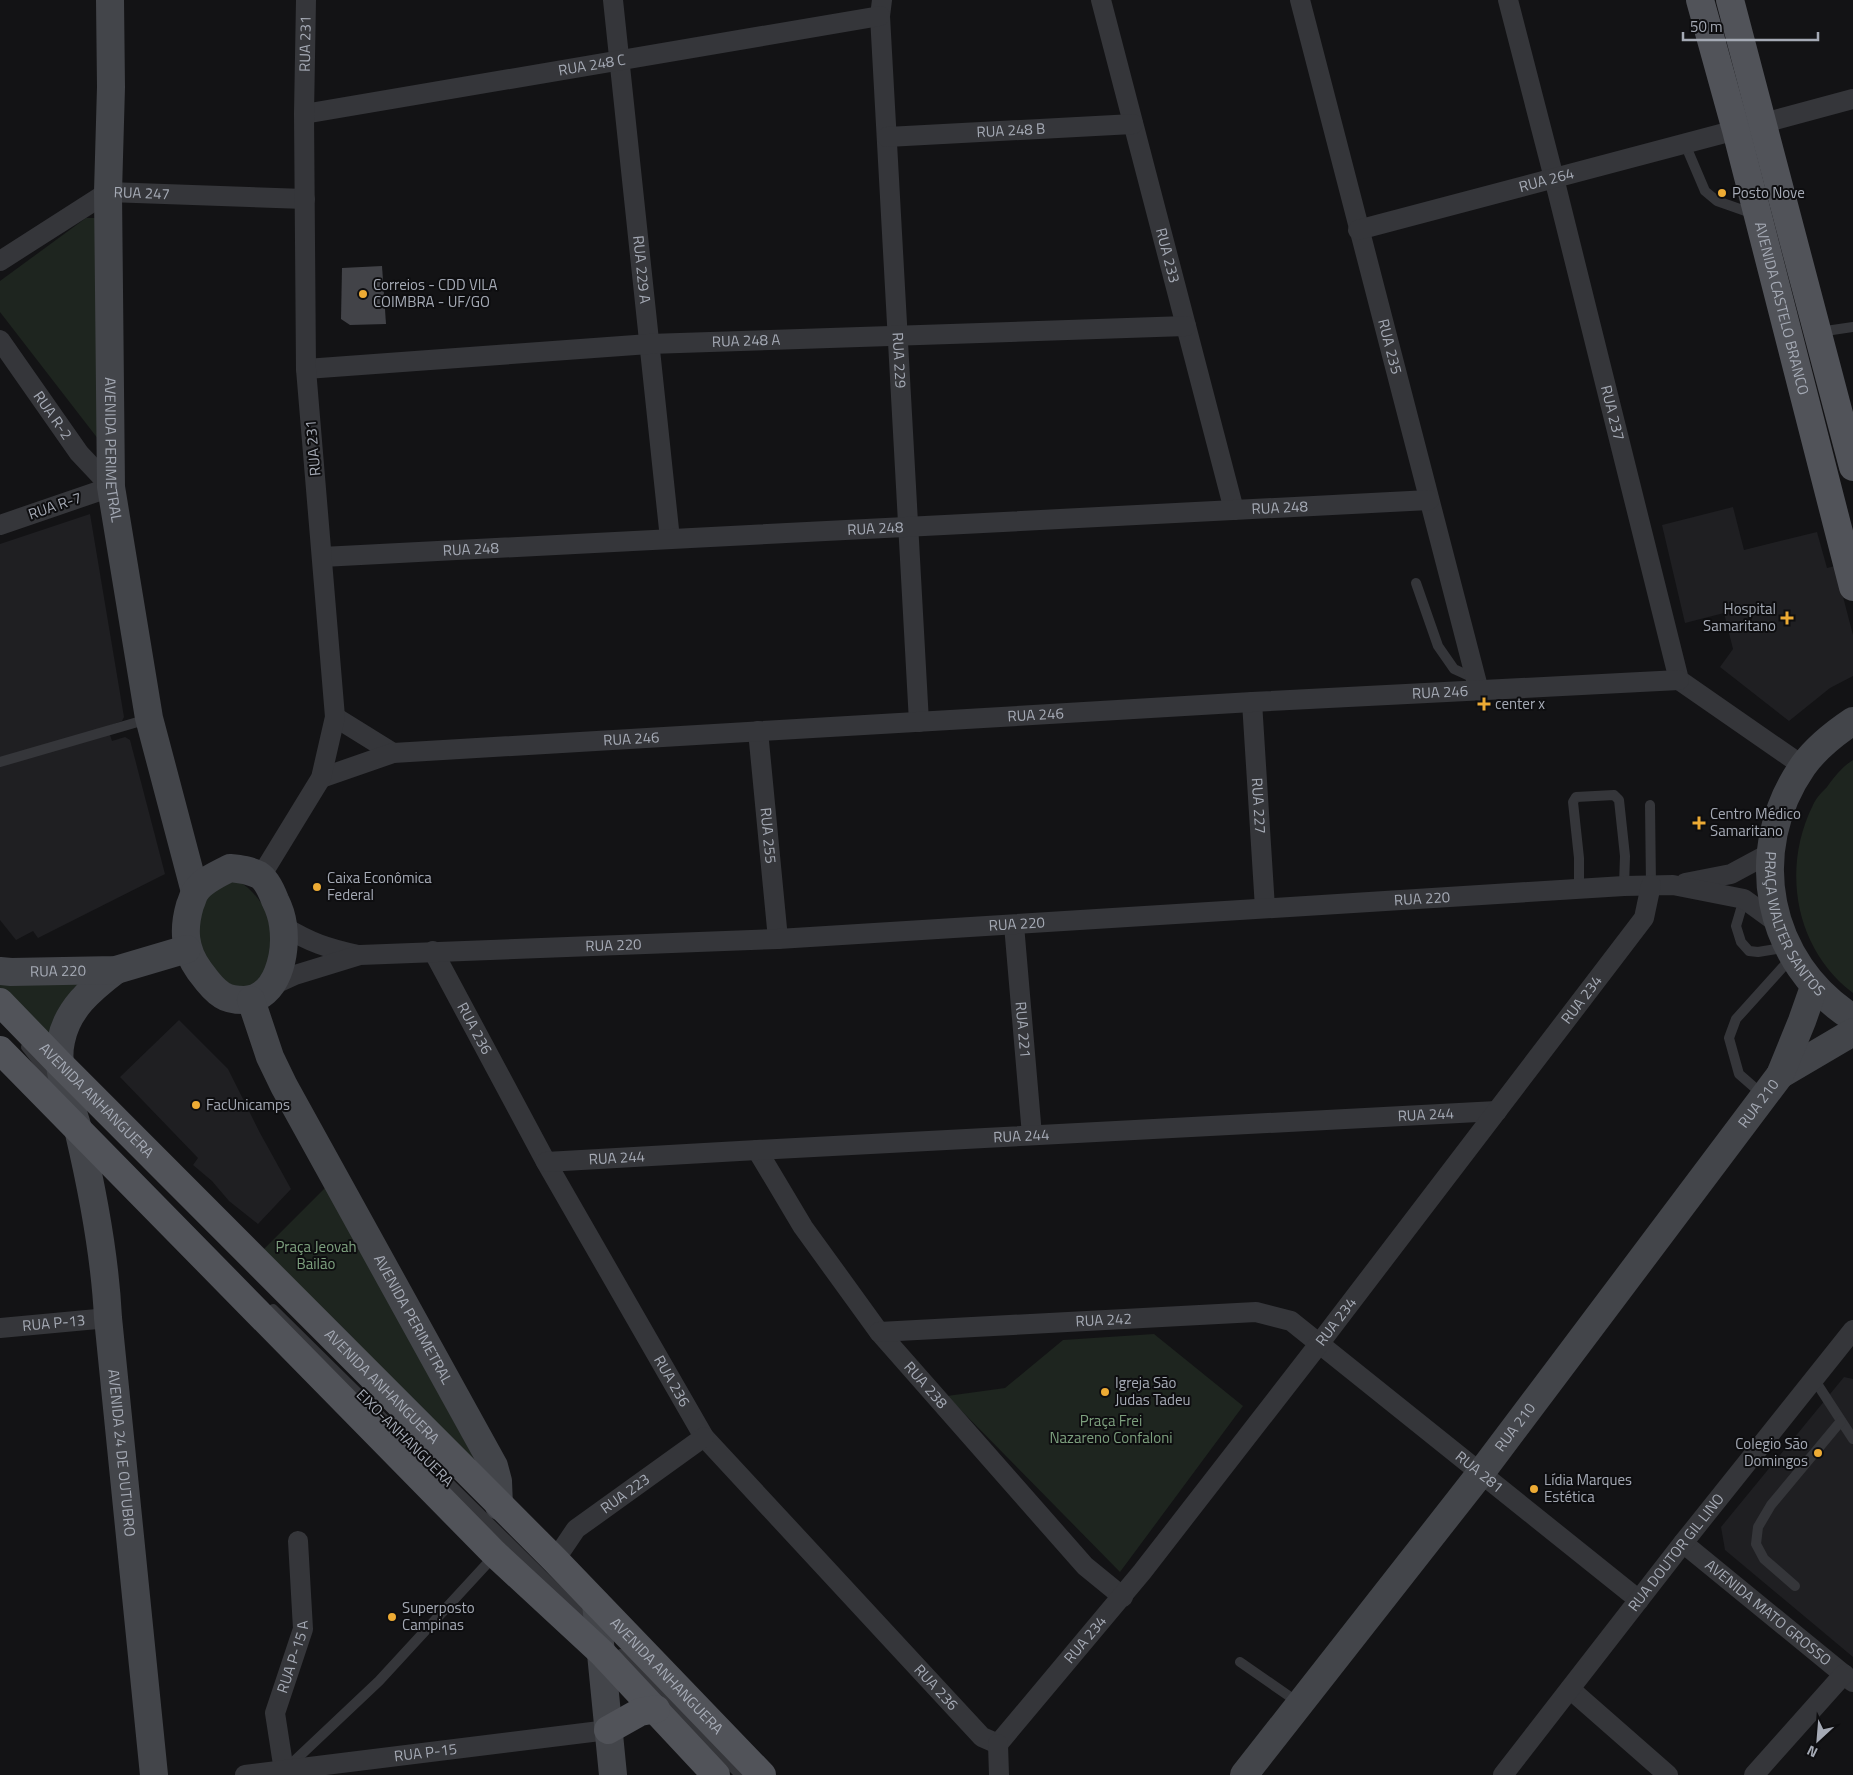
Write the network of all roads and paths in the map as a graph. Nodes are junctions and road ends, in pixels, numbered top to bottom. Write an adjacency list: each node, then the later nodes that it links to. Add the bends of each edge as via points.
1 (110, 0): 19 (street, AVENIDA PERIMETRAL)
2 (306, 0): 12 (street, RUA 231)
3 (613, 0): 10 (street, RUA 229 A)
4 (1101, 0): 14 (street, RUA 233)
5 (1300, 0): 22 (street, RUA 235)
6 (1508, 0): 18 (street, RUA 237)
7 (1700, 0): 15 (main road, AVENIDA CASTELO BRANCO)
8 (1730, 0): 13 (main road, AVENIDA CASTELO BRANCO)
9 (881, 8): 10 (street, RUA 248 C); 16 (street, RUA 229)
10 (619, 60): 12 (street, RUA 248 C); 29 (street, RUA 229 A)
11 (1853, 99): 13 (street)
12 (304, 114): 20 (street, RUA 231)
13 (1764, 123): 26 (main road, AVENIDA CASTELO BRANCO)
14 (1133, 124): 16 (street, RUA 248 B); 24 (street, RUA 233)
15 (1736, 130): 17 (street, RUA 264); 21 (main road, AVENIDA CASTELO BRANCO)
16 (887, 137): 27 (street, RUA 229)
17 (1684, 144): 18 (street, RUA 264); 21 (lane, via 1705,191 1717,201)
18 (1554, 178): 22 (street, RUA 264); 41 (street, RUA 237)
19 (108, 192): 20 (street, RUA 247); 23 (street, RUA 247); 32 (street, AVENIDA PERIMETRAL)
20 (305, 199): 30 (street, RUA 231)
21 (1758, 215): 40 (main road, AVENIDA CASTELO BRANCO)
22 (1358, 230): 33 (street, RUA 235)
23 (0, 261)
24 (1186, 326): 27 (street, RUA 248 A); 34 (street, RUA 233)
25 (1853, 327): 26 (lane)
26 (1818, 332): 31 (main road, AVENIDA CASTELO BRANCO)
27 (898, 335): 29 (street, RUA 248 A); 36 (street, RUA 229)
28 (0, 340): 32 (street, RUA R-2, via 79,453)
29 (649, 344): 30 (street, RUA 248 A); 37 (street, RUA 229 A)
30 (306, 369): 38 (street, RUA 231)
31 (1853, 467)
32 (111, 487): 35 (street, RUA R-7); 45 (street, AVENIDA PERIMETRAL)
33 (1429, 500): 34 (street, RUA 248); 42 (street, RUA 235)
34 (1234, 510): 36 (street, RUA 248)
35 (0, 525)
36 (908, 527): 37 (street, RUA 248); 47 (street, RUA 229)
37 (670, 539): 38 (street, RUA 248)
38 (322, 557): 44 (street, RUA 231)
39 (1416, 584): 42 (lane, via 1438,646 1454,668)
40 (1853, 587)
41 (1679, 680): 42 (street, RUA 246); 51 (street)
42 (1477, 685): 43 (street, RUA 246)
43 (1252, 702): 47 (street, RUA 246); 62 (street, RUA 227)
44 (335, 717): 49 (street); 52 (street, RUA 231)
45 (149, 718): 50 (lane); 60 (street, AVENIDA PERIMETRAL)
46 (1853, 720): 51 (street, PRAÇA WALTER SANTOS, via 1825,741)
47 (919, 722): 48 (street, RUA 246)
48 (758, 731): 49 (street, RUA 246); 66 (street, RUA 255)
49 (393, 753): 52 (street, RUA 246)
50 (0, 762)
51 (1803, 766): 54 (street, PRAÇA WALTER SANTOS, via 1780,807)
52 (321, 778): 55 (street, RUA 231)
53 (1650, 805): 56 (lane)
54 (1770, 853): 57 (street, RUA 220, via 1731,874); 63 (street, PRAÇA WALTER SANTOS, via 1770,888)
55 (261, 876): 60 (street, via 244,869 230,868 214,875); 65 (street, via 272,891)
56 (1651, 885): 57 (street, RUA 220); 58 (street, RUA 220); 82 (street, RUA 234, via 1644,918)
57 (1673, 885): 61 (street, RUA 220)
58 (1624, 886): 59 (street, RUA 220); 59 (lane, via 1625,856 1619,800 1614,795 1576,796 1573,802)
59 (1579, 889): 62 (street, RUA 220)
60 (194, 892): 67 (street, via 185,934)
61 (1744, 899): 63 (street, RUA 220); 69 (lane, via 1736,926 1740,942 1749,950 1758,952)
62 (1265, 908): 64 (street, RUA 220)
63 (1777, 923): 69 (street, PRAÇA WALTER SANTOS)
64 (1014, 925): 66 (street, RUA 220); 84 (street, RUA 221)
65 (283, 926): 70 (street, RUA 220, via 325,947); 74 (street, via 283,954 278,972)
66 (778, 939): 68 (street, RUA 220)
67 (187, 949): 71 (street, RUA 220); 74 (street, via 207,981 221,995 236,1000)
68 (433, 951): 70 (street, RUA 220); 86 (street, RUA 236)
69 (1790, 952): 73 (street, PRAÇA WALTER SANTOS); 81 (lane, via 1736,1019 1729,1038 1739,1074)
70 (360, 955): 74 (street, RUA 220, via 296,975)
71 (116, 970): 72 (street, RUA 220); 80 (street, RUA 220, via 81,999 61,1040)
72 (0, 971)
73 (1814, 987): 76 (street, PRAÇA WALTER SANTOS); 81 (street, RUA 210)
74 (261, 993): 98 (street, AVENIDA PERIMETRAL, via 270,1057 494,1466)
75 (0, 1002): 80 (main road, AVENIDA ANHANGUERA)
76 (1853, 1018)
77 (1853, 1032): 81 (street, RUA 210, via 1830,1044)
78 (0, 1037): 83 (lane)
79 (11, 1046): 83 (main road, AVENIDA ANHANGUERA)
80 (59, 1063): 83 (street, RUA 220); 98 (main road, AVENIDA ANHANGUERA)
81 (1772, 1086): 97 (street, RUA 210)
82 (1497, 1111): 84 (street, RUA 244); 92 (street, RUA 234)
83 (77, 1116): 88 (street, AVENIDA 24 DE OUTUBRO, via 106,1279); 101 (main road, AVENIDA ANHANGUERA)
84 (1032, 1135): 85 (street, RUA 244)
85 (757, 1150): 86 (street, RUA 244); 90 (street, RUA 238, via 803,1227)
86 (546, 1162): 95 (street, RUA 236)
87 (264, 1300): 107 (lane, EIXO-ANHANGUERA)
88 (108, 1318): 89 (street, RUA P-13); 116 (street, AVENIDA 24 DE OUTUBRO)
89 (0, 1328)
90 (879, 1332): 92 (street, RUA 242, via 1256,1312 1291,1322); 104 (street, RUA 238, via 1085,1566)
91 (1852, 1333): 93 (street, RUA DOUTOR GIL LINO)
92 (1319, 1344): 97 (street, RUA 281); 104 (street, RUA 234)
93 (1814, 1379): 94 (lane); 100 (street, RUA DOUTOR GIL LINO)
94 (1841, 1421): 96 (lane); 103 (lane, via 1771,1505 1758,1527 1756,1544 1764,1560)
95 (704, 1437): 102 (street, RUA 223, via 576,1529); 114 (street, RUA 236, via 982,1737)
96 (1853, 1439)
97 (1480, 1474): 105 (street, RUA 281); 111 (street, RUA 210)
98 (499, 1506): 102 (main road, AVENIDA ANHANGUERA)
99 (298, 1541): 115 (street, RUA P-15 A, via 303,1629 275,1713)
100 (1682, 1543): 105 (street, RUA DOUTOR GIL LINO); 109 (street, AVENIDA MATO GROSSO)
101 (495, 1554): 107 (main road, AVENIDA ANHANGUERA); 115 (lane, via 378,1680)
102 (555, 1560): 106 (main road, AVENIDA ANHANGUERA)
103 (1795, 1586)
104 (1123, 1597): 114 (street, RUA 234)
105 (1639, 1600): 110 (street, RUA DOUTOR GIL LINO)
106 (596, 1604): 107 (street); 121 (main road, AVENIDA ANHANGUERA)
107 (600, 1642): 112 (main road, AVENIDA ANHANGUERA); 113 (street); 120 (lane, EIXO-ANHANGUERA)
108 (1240, 1662): 111 (lane)
109 (1848, 1678): 126 (street)
110 (1570, 1690): 124 (street, RUA DOUTOR GIL LINO); 125 (street)
111 (1300, 1703): 123 (street, RUA 210)
112 (656, 1709): 113 (main road, via 640,1712); 119 (main road, AVENIDA ANHANGUERA)
113 (608, 1730): 115 (street, RUA P-15); 118 (street)
114 (998, 1744): 122 (street)
115 (284, 1771): 117 (street, RUA P-15)
116 (154, 1775)
117 (245, 1775)
118 (613, 1775)
119 (716, 1775)
120 (740, 1775)
121 (762, 1775)
122 (999, 1775)
123 (1244, 1775)
124 (1503, 1775)
125 (1668, 1775)
126 (1754, 1775)

